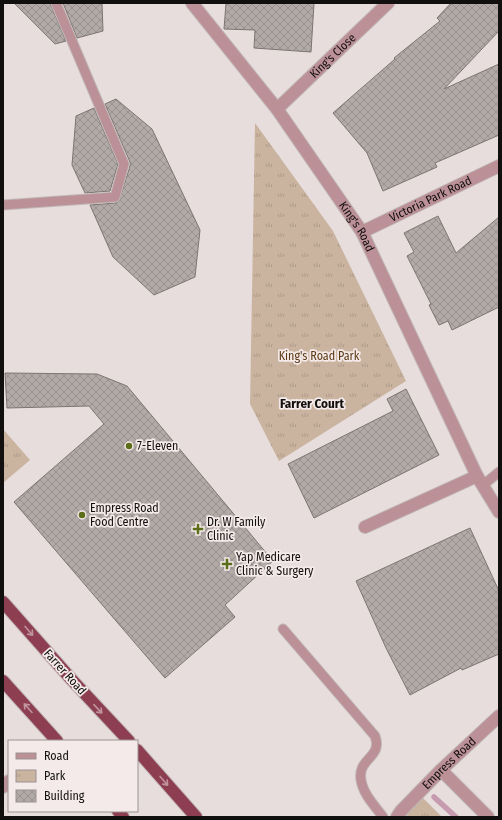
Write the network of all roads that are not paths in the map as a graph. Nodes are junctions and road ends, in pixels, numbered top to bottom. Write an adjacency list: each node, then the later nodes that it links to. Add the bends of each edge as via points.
1 (56, 3): 6 (lane, via 124,164 115,197)
2 (192, 3): 4 (street, King's Road)
3 (388, 3): 4 (street, King's Close)
4 (277, 109): 7 (street, King's Road)
5 (499, 166): 7 (street, Victoria Park Road)
6 (3, 205)
7 (362, 232): 9 (street, King's Road)
8 (499, 472): 9 (lane)
9 (480, 481): 10 (street, King's Road); 11 (street)
10 (499, 512)
11 (365, 527)
12 (3, 602): 17 (highway, Farrer Road, one-way to 17)
13 (283, 629): 22 (lane, via 375,736 378,743 376,751 364,764 360,779 363,789)
14 (3, 681): 16 (highway, one-way to 14)
15 (499, 716): 19 (street, Empress Road)
16 (52, 739)
17 (128, 740)
18 (138, 751): 21 (highway, one-way to 21)
19 (441, 770): 20 (street, Empress Road); 24 (street)
20 (399, 814): 23 (street, Empress Road)
21 (196, 817)
22 (383, 817)
23 (388, 817)
24 (488, 817)

